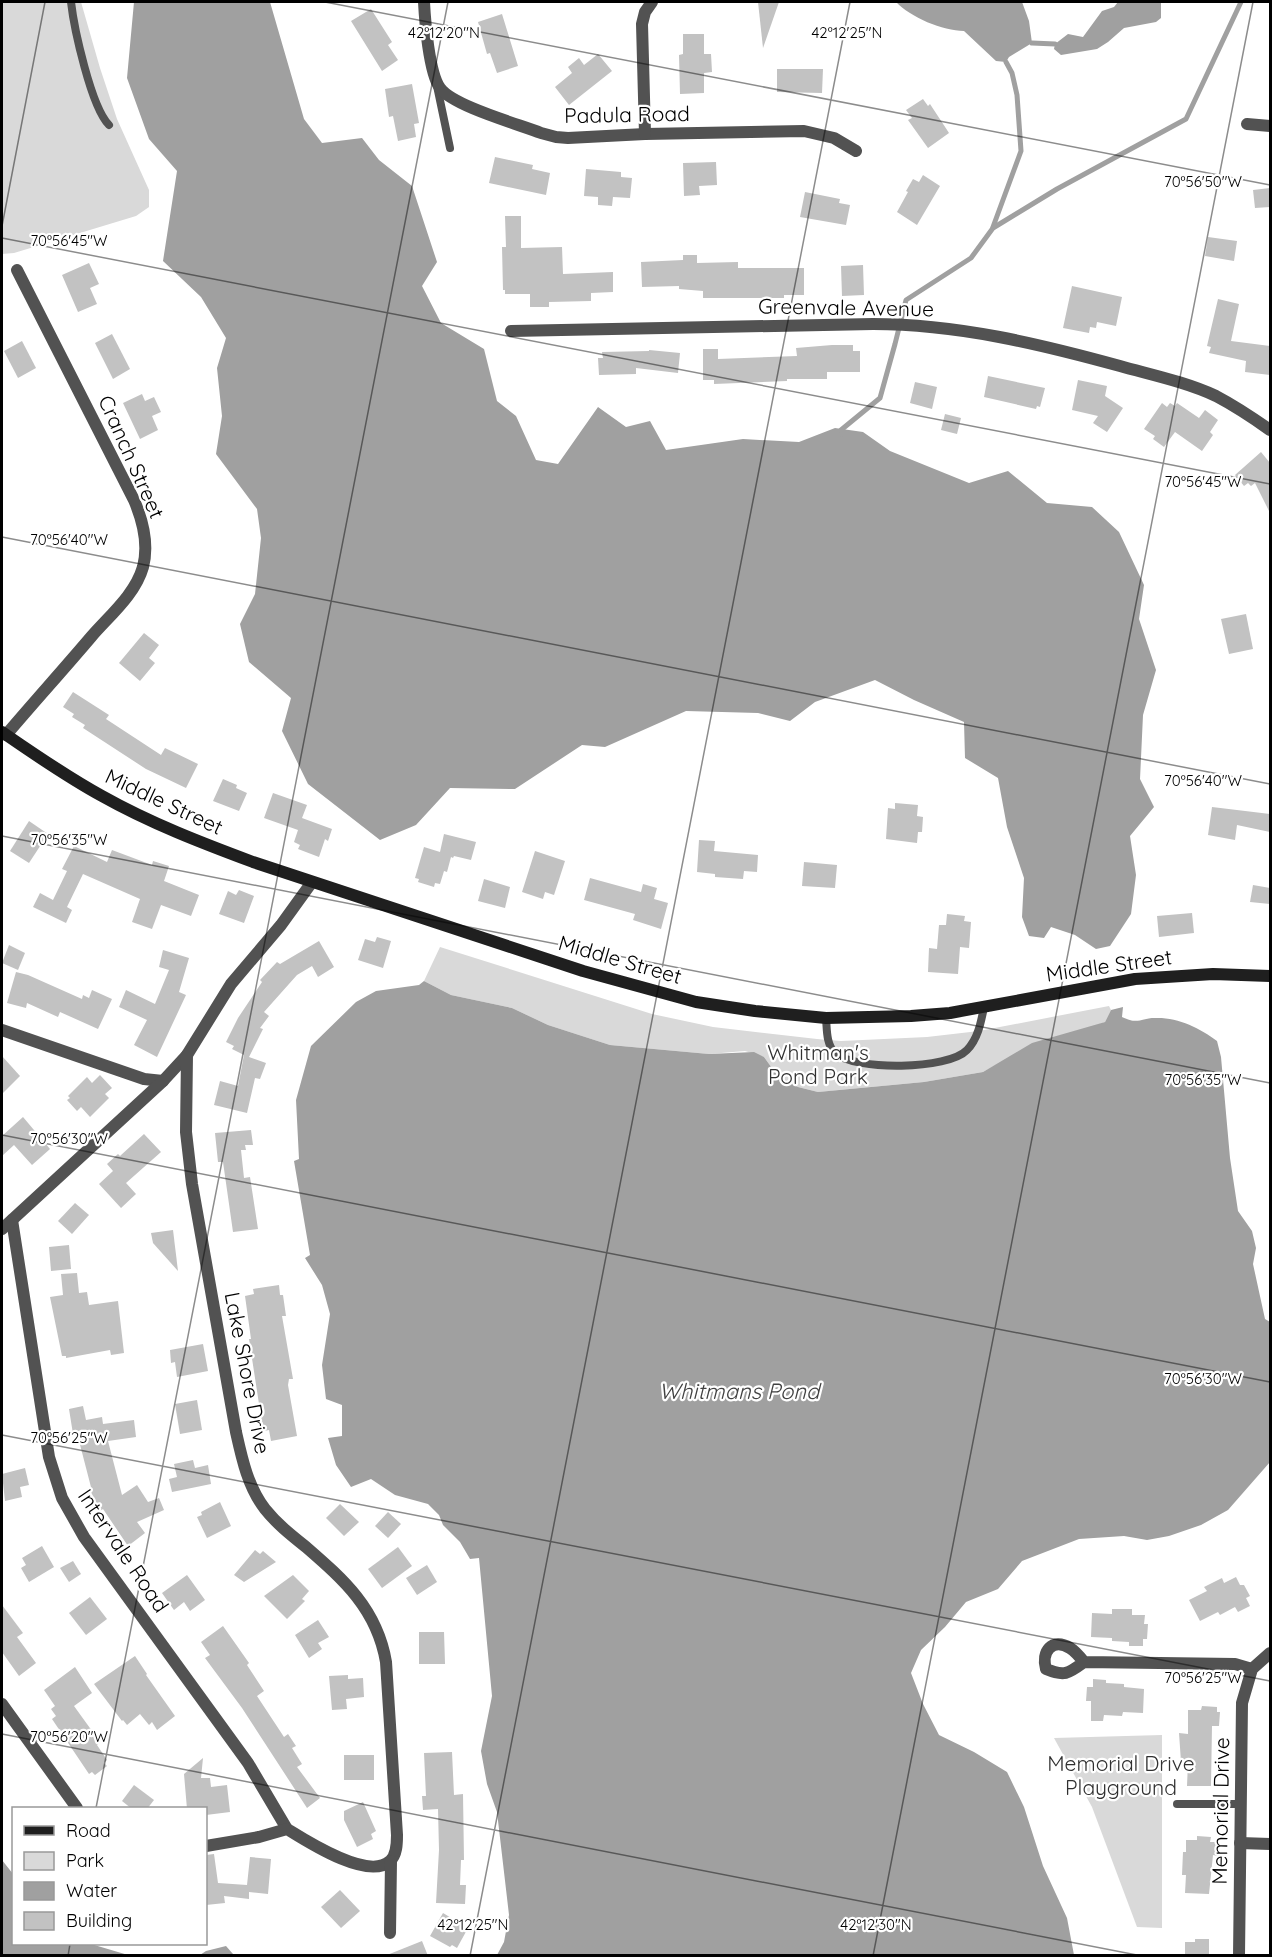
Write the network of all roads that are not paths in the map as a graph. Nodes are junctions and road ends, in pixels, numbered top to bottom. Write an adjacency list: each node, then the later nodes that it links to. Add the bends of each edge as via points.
1 (71, 2): 6 (lane, via 82,57 100,112)
2 (424, 2): 4 (street)
3 (652, 2): 8 (street, via 642,24)
4 (435, 80): 8 (street, Padula Road, via 453,99 556,137); 9 (lane)
5 (1247, 124): 7 (street)
6 (110, 125)
7 (1270, 126)
8 (645, 134): 10 (street, Padula Road, via 804,131 834,138)
9 (450, 148)
10 (856, 151)
11 (17, 270): 14 (street, Cranch Street, via 134,500 145,533 145,550 142,567 128,595)
12 (511, 331): 13 (street, Greenvale Avenue, via 890,324 1001,337 1170,380 1217,397)
13 (1270, 430)
14 (4, 734): 15 (main road, Middle Street, via 80,784 161,826)
15 (312, 882): 18 (main road, Middle Street, via 664,994 754,1011); 20 (street, via 231,984)
16 (1270, 976): 17 (main road, Middle Street, via 1204,974 1135,979)
17 (984, 1007): 18 (main road, Middle Street, via 950,1014); 18 (lane, via 979,1031 968,1050 933,1065 874,1064 844,1058 834,1052 828,1040)
18 (826, 1018)
19 (2, 1030): 21 (street, via 135,1076)
20 (187, 1055): 21 (street); 35 (street, Lake Shore Drive, via 186,1132 192,1184 244,1465 264,1508 359,1598 383,1643 398,1835)
21 (163, 1081): 22 (street)
22 (12, 1220): 23 (street); 31 (street, Intervale Road, via 49,1457 63,1498 84,1537 248,1762)
23 (2, 1229)
24 (1270, 1653): 26 (street)
25 (1084, 1662): 26 (street, via 1236,1665)
26 (1252, 1669): 29 (street, Memorial Drive, via 1242,1703)
27 (2, 1704): 30 (street)
28 (1177, 1804): 29 (lane)
29 (1241, 1804): 32 (street, Memorial Drive)
30 (77, 1807)
31 (287, 1829): 34 (street); 35 (street, via 358,1865 381,1866)
32 (1240, 1843): 33 (street); 37 (street, Memorial Drive)
33 (1270, 1844)
34 (207, 1846)
35 (391, 1861): 36 (street, Lake Shore Drive)
36 (390, 1933)
37 (1239, 1956)

